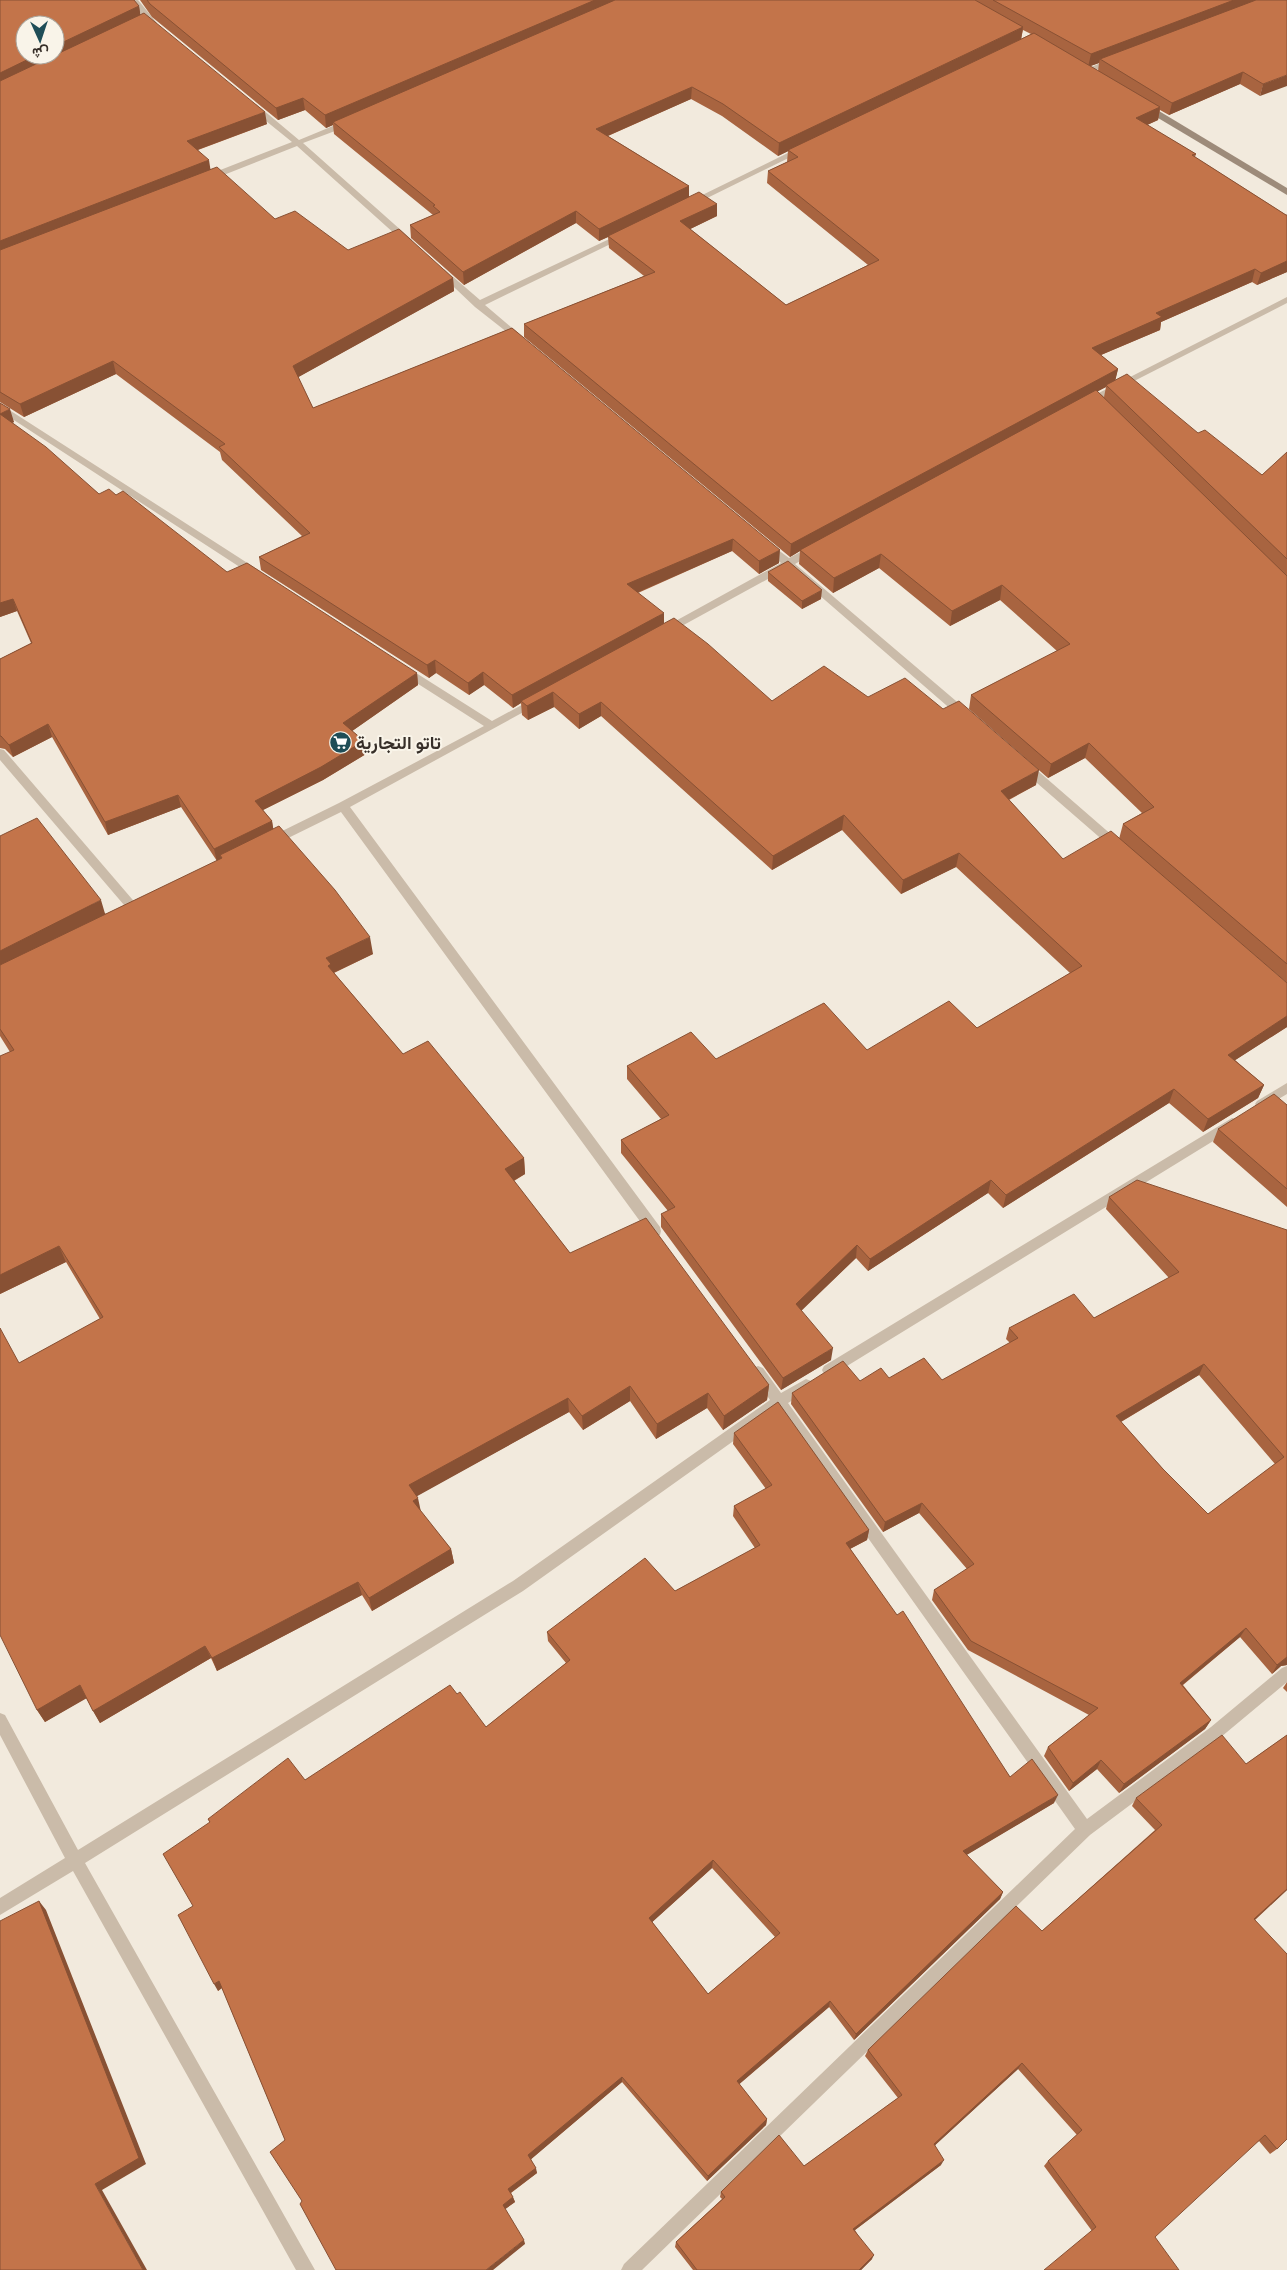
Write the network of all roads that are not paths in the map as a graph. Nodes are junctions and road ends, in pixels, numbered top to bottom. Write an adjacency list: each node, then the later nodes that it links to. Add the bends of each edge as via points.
1 (138, 1): 2 (street, via 143,22)
2 (163, 32)
3 (1122, 57): 4 (street)
4 (1082, 69): 5 (street)
5 (1095, 76)
6 (246, 100): 9 (street)
7 (1136, 101): 12 (street)
8 (354, 120): 9 (street)
9 (299, 144): 11 (street); 15 (street)
10 (809, 147): 13 (street)
11 (198, 182)
12 (1287, 192)
13 (684, 206)
14 (630, 232): 18 (street)
15 (414, 247)
16 (435, 266): 18 (street)
17 (1287, 300): 21 (street, via 1098,401)
18 (478, 305): 19 (street)
19 (531, 349)
20 (0, 407): 25 (street)
21 (1077, 407)
22 (758, 538): 24 (street)
23 (823, 544): 24 (street)
24 (788, 563): 26 (street); 29 (street)
25 (262, 577)
26 (658, 635)
27 (394, 662): 30 (street)
28 (544, 698): 30 (street)
29 (970, 719)
30 (492, 726): 33 (street)
31 (0, 754): 36 (street)
32 (1015, 758): 35 (street)
33 (343, 806): 34 (street); 38 (street)
34 (265, 844)
35 (1128, 856)
36 (134, 909)
37 (1287, 1088): 40 (street)
38 (662, 1240)
39 (750, 1361): 40 (street)
40 (779, 1401): 43 (street); 44 (street, via 518,1586)
41 (1287, 1673): 43 (street, via 1216,1732)
42 (0, 1720): 44 (street)
43 (1085, 1830): 47 (street)
44 (75, 1860): 45 (street); 46 (street)
45 (0, 1907)
46 (306, 2270)
47 (630, 2270)

